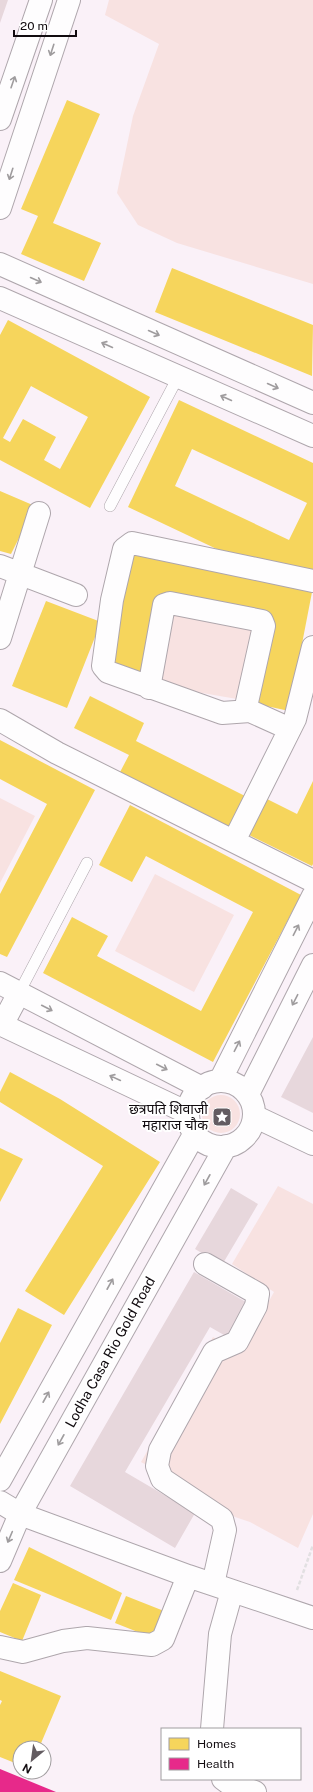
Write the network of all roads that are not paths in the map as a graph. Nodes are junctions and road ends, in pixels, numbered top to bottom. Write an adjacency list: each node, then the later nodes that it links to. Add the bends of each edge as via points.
1 (41, 0): 3 (street, one-way to 1)
2 (69, 0): 4 (street, one-way to 4)
3 (0, 119)
4 (0, 208)
5 (0, 264): 8 (street, one-way to 8)
6 (0, 298): 7 (street, one-way to 6)
7 (178, 377): 9 (street, one-way to 7); 10 (lane)
8 (313, 404)
9 (313, 436)
10 (110, 506)
11 (40, 513): 13 (street)
12 (0, 566): 13 (street)
13 (20, 574): 15 (street); 16 (street)
14 (313, 581): 18 (street, via 132,542 124,549 112,600 103,666 108,672)
15 (76, 595)
16 (0, 638)
17 (313, 647): 21 (street, via 295,719)
18 (149, 688): 19 (street, via 222,713); 19 (street, via 164,605 170,603 262,621 264,626)
19 (245, 711): 21 (street)
20 (0, 720): 22 (street, via 57,753)
21 (290, 729): 22 (street)
22 (234, 841): 24 (street)
23 (87, 862): 28 (lane)
24 (313, 881)
25 (313, 896): 30 (street, one-way to 25)
26 (313, 965): 31 (street, one-way to 31)
27 (0, 983): 28 (street)
28 (19, 993): 29 (street); 30 (street, one-way to 30)
29 (1, 1026): 33 (street, one-way to 29)
30 (211, 1084): 31 (street, via 234,1083); 33 (street, via 196,1092 190,1101)
31 (248, 1094): 32 (street)
32 (254, 1116): 34 (street); 35 (street, via 250,1131 243,1140)
33 (191, 1123): 35 (street, via 201,1140 211,1145); 37 (street, one-way to 33)
34 (313, 1144)
35 (226, 1146): 39 (street, Lodha Casa Rio Gold Road, one-way to 39)
36 (205, 1264): 42 (street, via 258,1294 256,1306 237,1342 214,1352 160,1450 157,1466 162,1479 222,1519 226,1530)
37 (0, 1480)
38 (0, 1502): 39 (street)
39 (20, 1514): 40 (street, Lodha Casa Rio Gold Road, one-way to 40); 41 (street)
40 (0, 1561)
41 (188, 1576): 42 (street); 44 (street, via 163,1639 152,1645 87,1638 23,1652)
42 (223, 1588): 43 (street); 45 (street)
43 (313, 1618)
44 (0, 1647)
45 (212, 1728)
46 (224, 1780): 47 (street)
47 (255, 1792)

